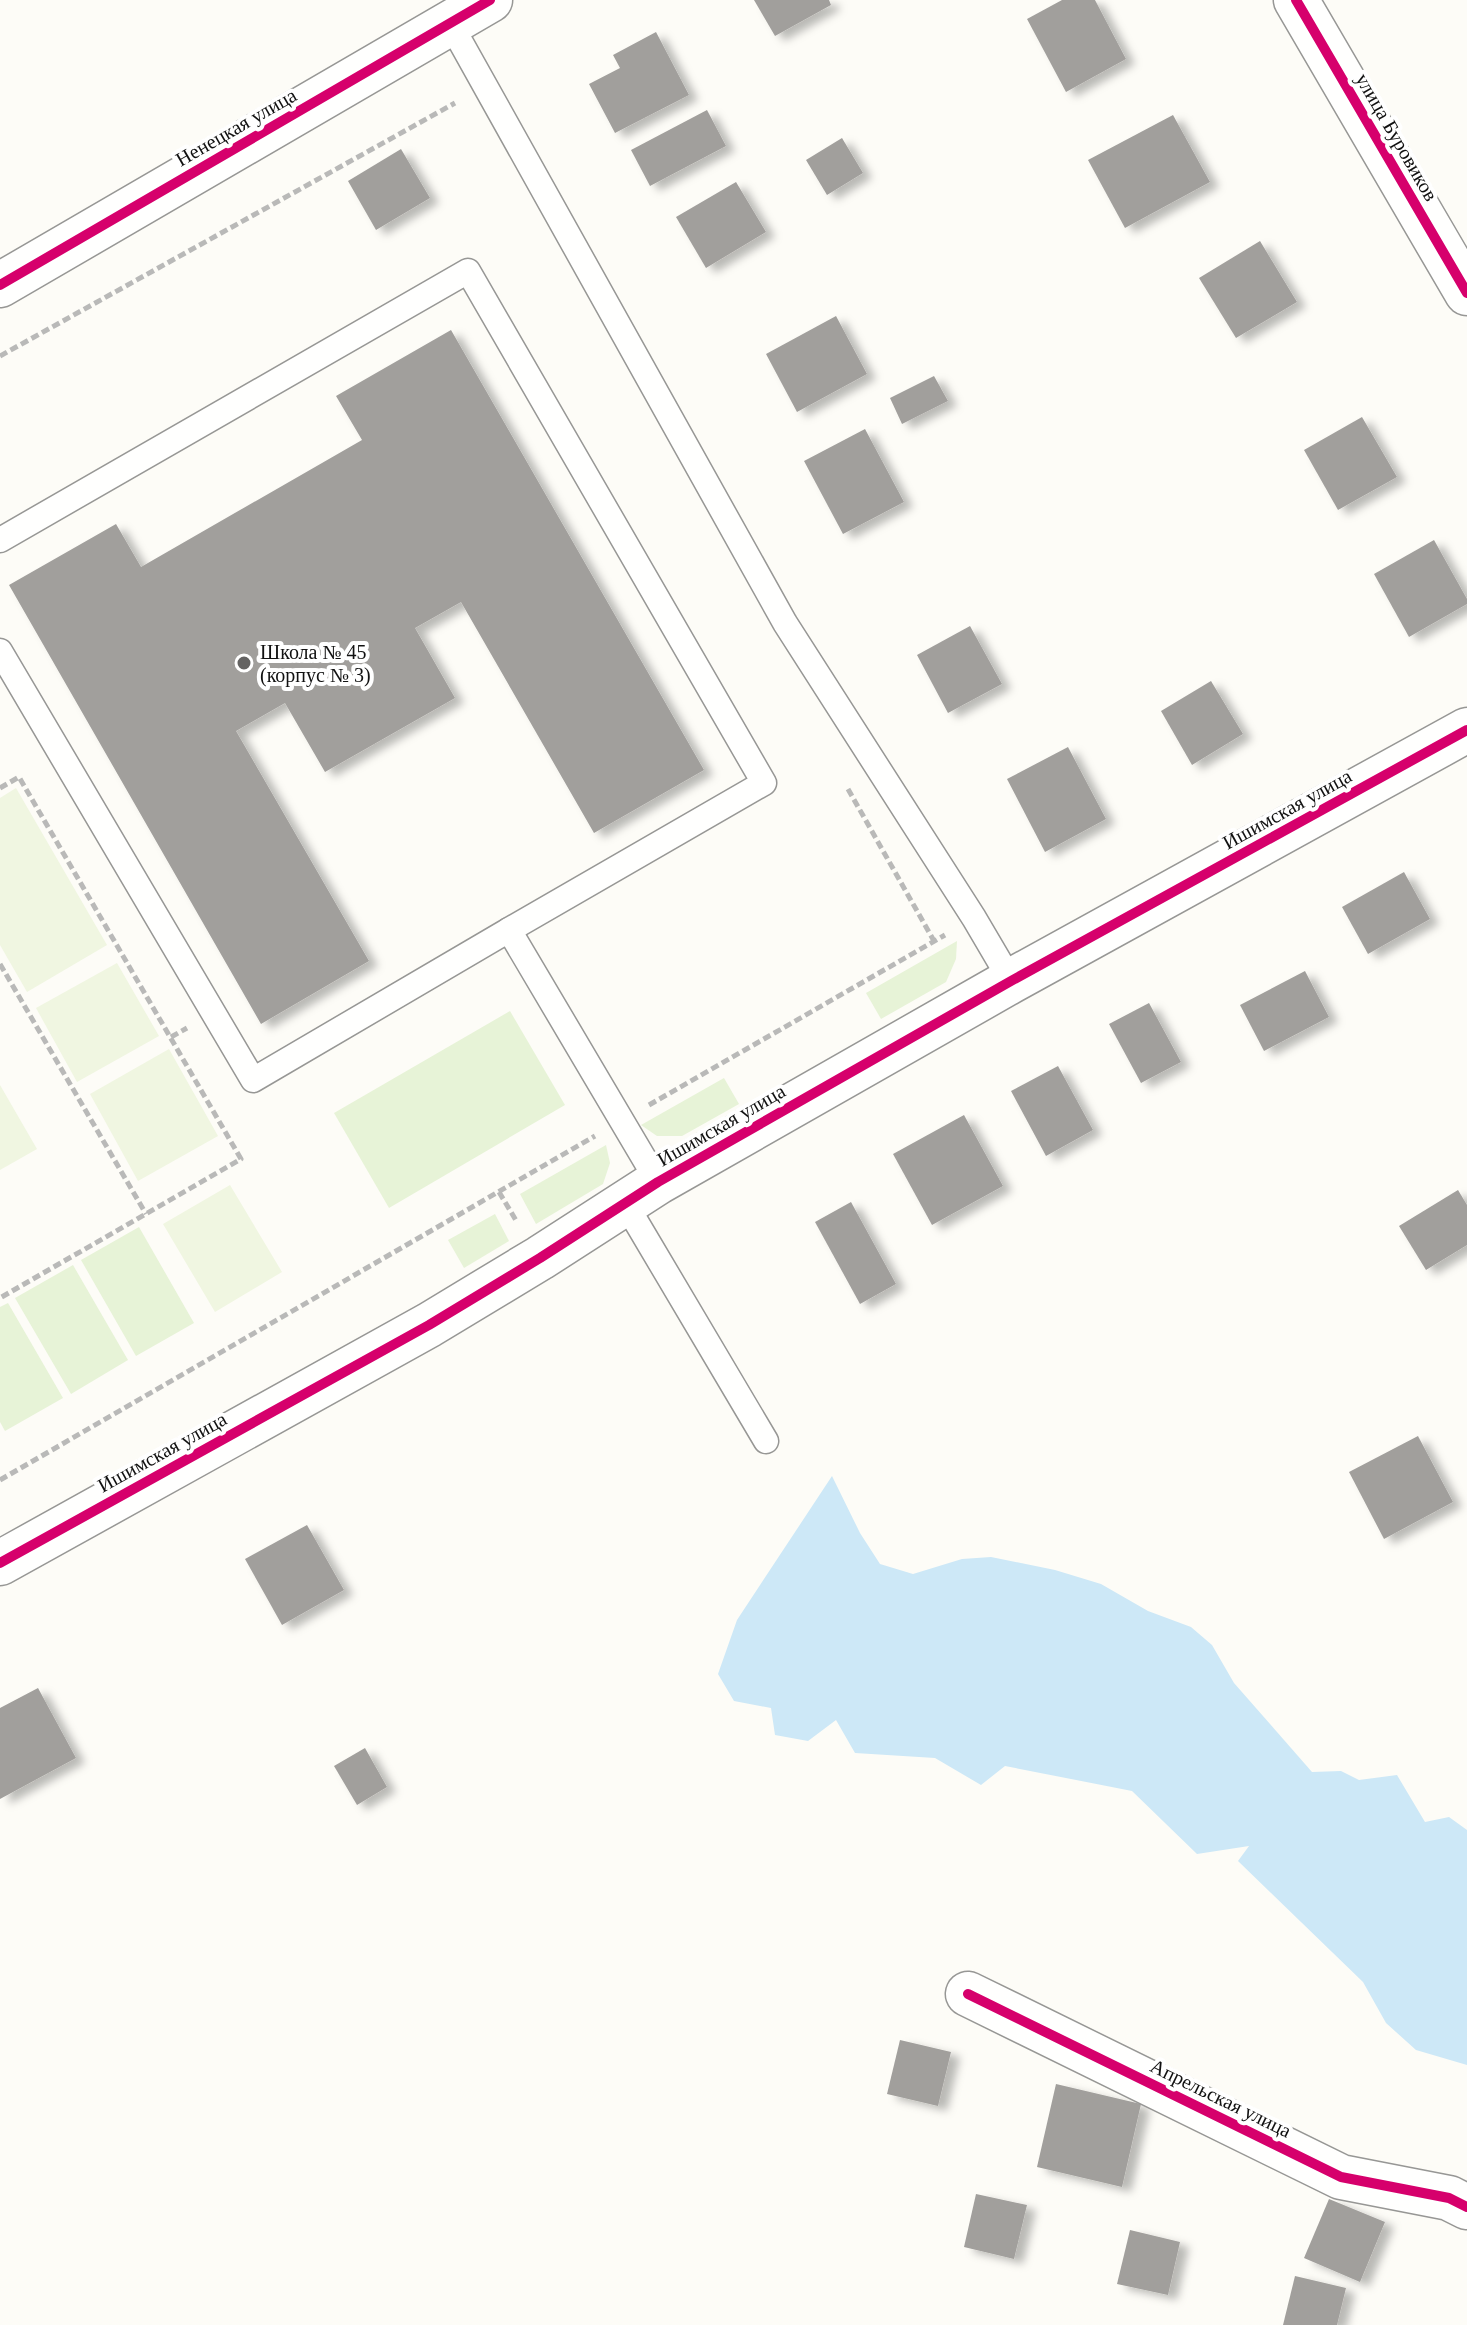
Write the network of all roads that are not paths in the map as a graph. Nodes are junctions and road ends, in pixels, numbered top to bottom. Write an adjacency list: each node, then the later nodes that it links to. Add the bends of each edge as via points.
1 (490, 0): 3 (street, Ненецкая улица)
2 (1296, 0): 5 (street, улица Буровиков)
3 (450, 23): 4 (street, Ненецкая улица); 10 (lane, via 785,623)
4 (0, 285)
5 (1467, 293)
6 (0, 540): 9 (lane, via 468,271 764,783)
7 (0, 651): 9 (lane, via 253,1080)
8 (1467, 730): 10 (street, Ишимская улица)
9 (509, 930): 11 (lane, via 621,1121)
10 (1011, 981): 11 (street, Ишимская улица)
11 (641, 1193): 12 (lane); 13 (street, Ишимская улица, via 429,1325)
12 (766, 1441)
13 (0, 1563)
14 (968, 1994): 15 (street, Апрельская улица, via 1341,2177 1449,2198)
15 (1467, 2207)

